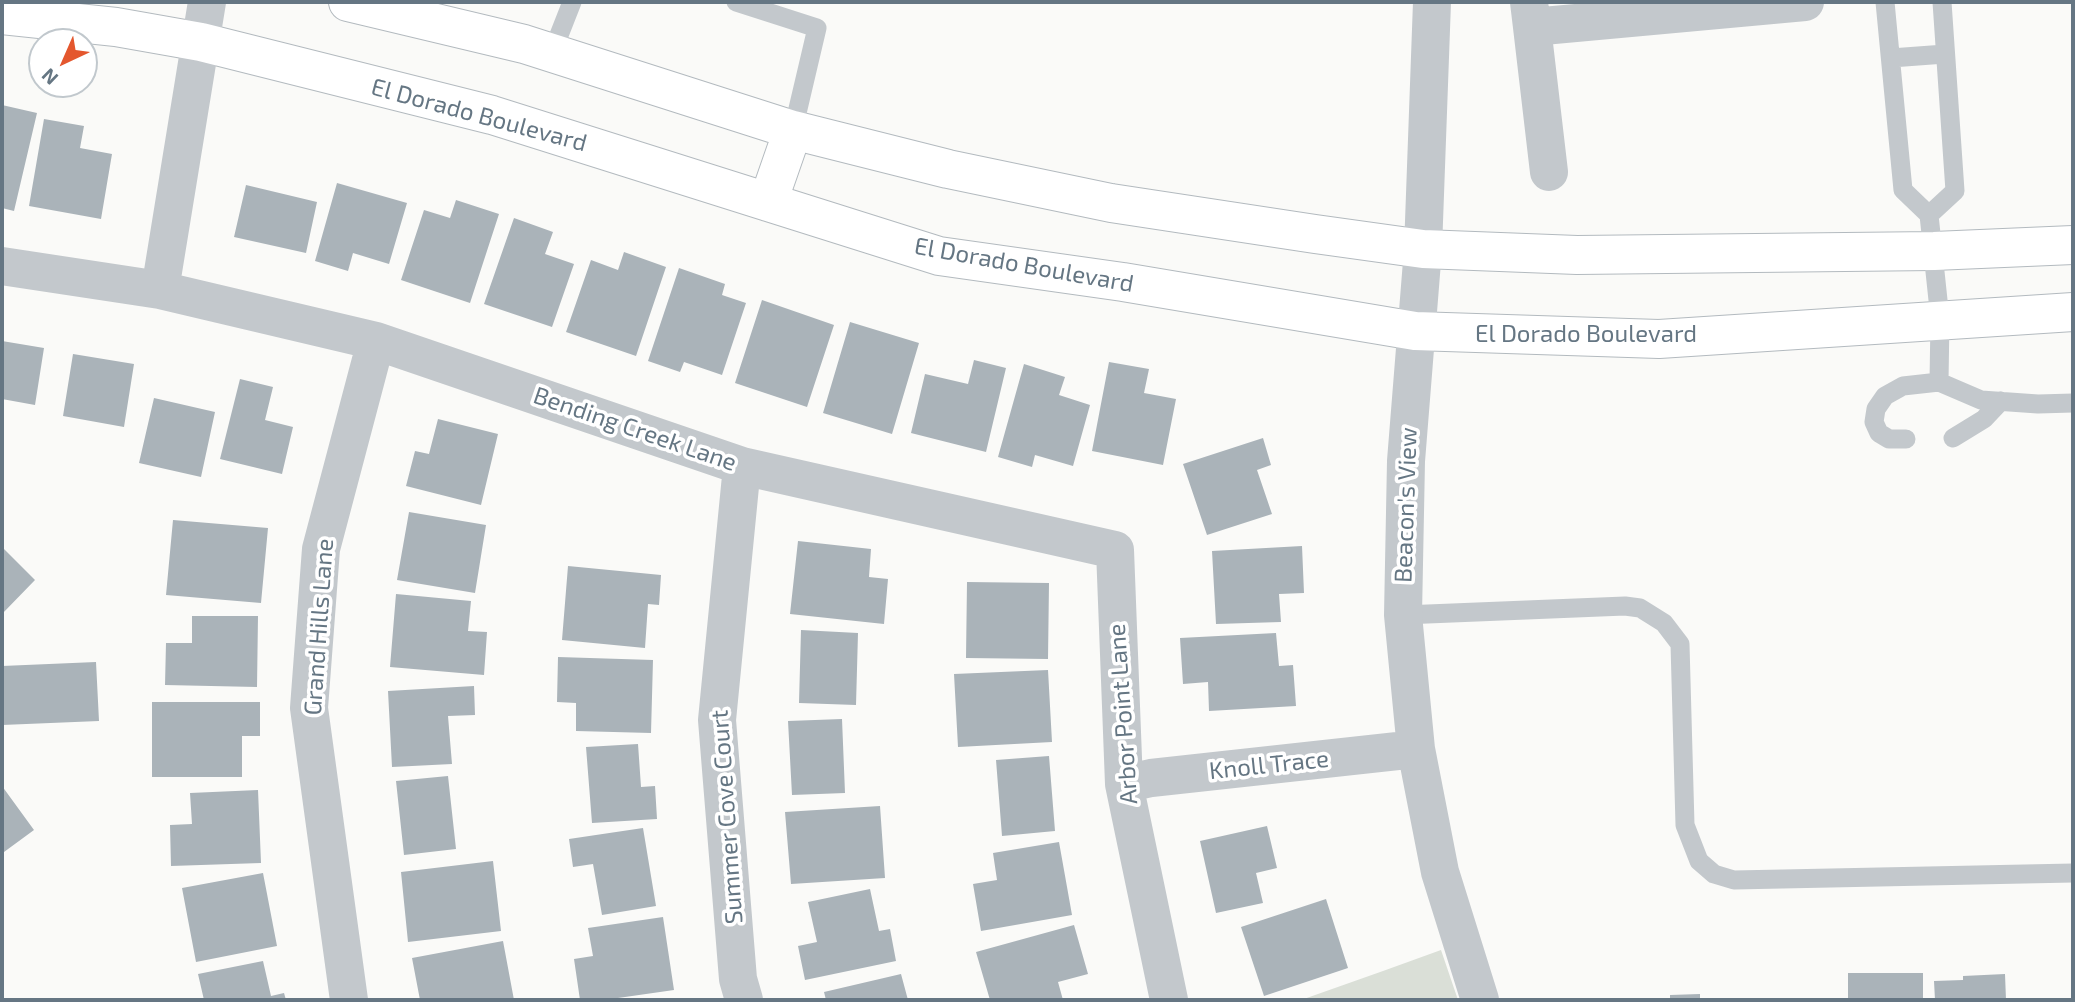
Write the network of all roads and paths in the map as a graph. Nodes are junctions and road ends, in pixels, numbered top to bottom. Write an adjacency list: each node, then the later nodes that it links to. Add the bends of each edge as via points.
1 (207, 2): 11 (street)
2 (348, 2): 12 (main road)
3 (572, 2): 12 (lane)
4 (736, 2): 15 (lane, via 817,27)
5 (1432, 2): 20 (street, Beacon's View)
6 (1805, 2): 9 (street)
7 (1885, 2): 14 (lane)
8 (1942, 2): 13 (lane)
9 (1531, 14): 16 (street)
10 (2, 15): 11 (main road, El Dorado Boulevard, via 116,26)
11 (201, 42): 17 (main road, El Dorado Boulevard, via 492,115); 22 (street)
12 (552, 53): 15 (main road)
13 (1945, 54): 14 (lane); 18 (lane, via 1955,191)
14 (1891, 58): 18 (lane, via 1903,190)
15 (793, 130): 17 (main road); 20 (main road, via 1111,203)
16 (1549, 172)
17 (768, 202): 25 (main road, El Dorado Boulevard, via 939,256)
18 (1931, 233): 19 (main road); 20 (main road, via 1577,255); 24 (lane)
19 (2073, 245)
20 (1423, 249): 25 (street, Beacon's View)
21 (2, 266): 22 (street, Bending Creek Lane)
22 (160, 290): 26 (street, Bending Creek Lane)
23 (2073, 312): 24 (main road, El Dorado Boulevard)
24 (1940, 319): 25 (main road, El Dorado Boulevard, via 1659,339); 27 (lane)
25 (1415, 331): 34 (street, Beacon's View, via 1406,461)
26 (376, 341): 32 (street, Bending Creek Lane); 38 (street, Grand Hills Lane, via 321,549 309,708)
27 (1940, 382): 28 (lane, via 1981,400); 31 (lane, via 1903,386 1885,396 1876,409 1874,422 1879,433 1889,439)
28 (2001, 401): 29 (lane); 30 (lane, via 1984,419)
29 (2073, 402)
30 (1953, 438)
31 (1906, 439)
32 (742, 466): 33 (street, Bending Creek Lane); 39 (street, Summer Cove Court, via 716,720 738,979)
33 (1115, 550): 36 (street, Arbor Point Lane)
34 (1403, 615): 35 (street, Beacon's View); 37 (lane, via 1625,606 1640,608 1664,623 1680,644 1685,825 1699,861 1714,874 1734,880)
35 (1416, 749): 36 (street, Knoll Trace); 41 (street, Beacon's View, via 1440,872)
36 (1124, 784): 40 (street, Arbor Point Lane)
37 (2073, 873)
38 (349, 1000)
39 (744, 1000)
40 (1169, 1000)
41 (1480, 1000)

